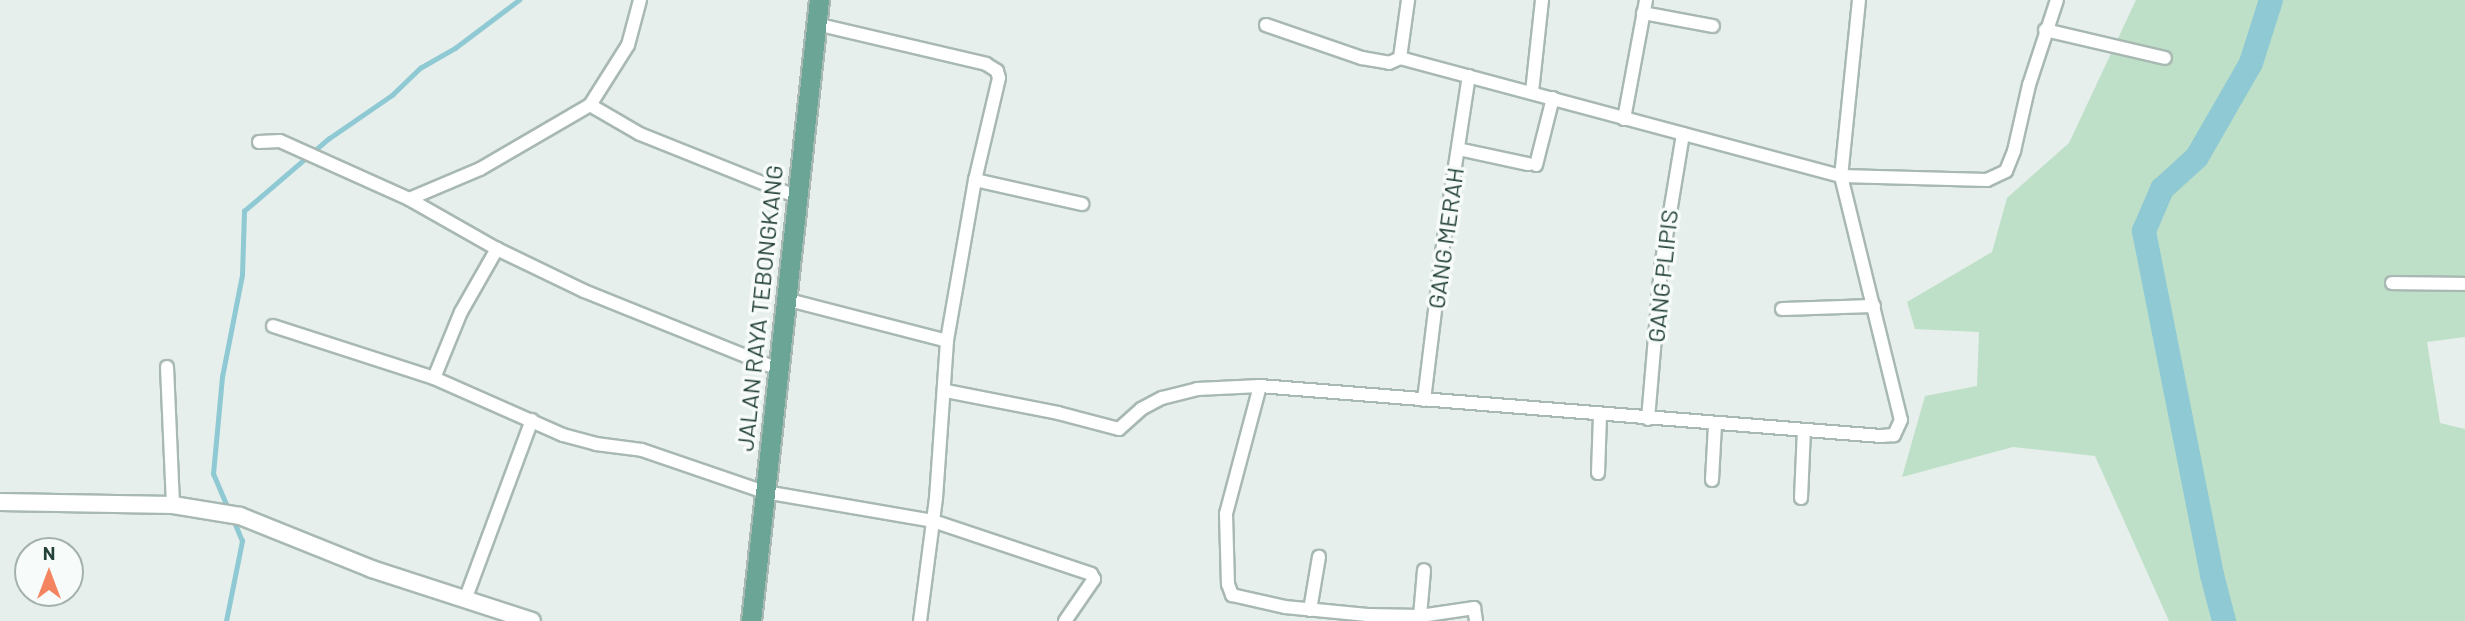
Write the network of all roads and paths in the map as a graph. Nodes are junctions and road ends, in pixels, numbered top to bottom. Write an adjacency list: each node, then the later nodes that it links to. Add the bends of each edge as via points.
1 (640, 0): 17 (street, via 628,45)
2 (819, 0): 8 (main road, JALAN RAYA TEBONGKANG)
3 (1408, 0): 12 (street)
4 (1542, 0): 15 (street)
5 (1859, 0): 22 (street)
6 (2057, 0): 11 (street)
7 (1645, 7): 10 (street); 18 (street)
8 (816, 24): 23 (street, via 986,64 997,71); 24 (main road, JALAN RAYA TEBONGKANG)
9 (1266, 25): 12 (street, via 1362,58 1389,63)
10 (1713, 26)
11 (2045, 30): 13 (street); 22 (street, via 2006,171 1987,180)
12 (1400, 58): 14 (street)
13 (2165, 58)
14 (1469, 76): 15 (street); 21 (street, GANG MERAH)
15 (1532, 92): 16 (street)
16 (1553, 98): 18 (street); 21 (street, via 1532,164)
17 (590, 105): 24 (street, via 640,134); 25 (street, via 480,169)
18 (1625, 119): 19 (street)
19 (1683, 134): 22 (street); 42 (street, GANG PLIPIS, via 1661,267)
20 (259, 142): 25 (street, via 280,141)
21 (1458, 149): 40 (street, GANG MERAH)
22 (1841, 176): 31 (street)
23 (975, 180): 26 (street); 34 (street)
24 (795, 195): 30 (main road, JALAN RAYA TEBONGKANG)
25 (409, 199): 27 (street)
26 (1082, 204)
27 (497, 249): 36 (street, via 584,291); 37 (street, via 461,312)
28 (2392, 283): 29 (street)
29 (2465, 284)
30 (785, 299): 34 (street); 36 (main road, JALAN RAYA TEBONGKANG)
31 (1874, 306): 32 (street); 45 (street, via 1901,420 1898,431 1881,436)
32 (1782, 309)
33 (273, 326): 37 (street)
34 (947, 341): 39 (street)
35 (167, 367): 51 (street)
36 (776, 368): 48 (main road, JALAN RAYA TEBONGKANG)
37 (434, 378): 43 (street)
38 (1260, 386): 39 (street, via 1198,389 1162,398 1141,408 1119,429); 40 (street); 56 (street, via 1226,514 1228,584 1236,597)
39 (946, 391): 52 (street)
40 (1424, 400): 41 (street)
41 (1600, 415): 42 (street); 46 (street)
42 (1648, 419): 44 (street)
43 (532, 420): 48 (street, via 563,435 642,450); 55 (street)
44 (1715, 425): 45 (street); 47 (street)
45 (1804, 430): 49 (street)
46 (1598, 473)
47 (1712, 480)
48 (765, 492): 52 (street); 59 (main road, JALAN RAYA TEBONGKANG)
49 (1801, 498)
50 (0, 502): 51 (main road)
51 (173, 505): 55 (main road, via 240,516)
52 (933, 521): 60 (street); 61 (street, via 1093,575)
53 (1319, 556): 56 (street)
54 (1424, 570): 57 (street)
55 (465, 600): 58 (main road)
56 (1310, 610): 57 (street)
57 (1420, 616): 62 (street, via 1474,608)
58 (532, 621)
59 (751, 621)
60 (920, 621)
61 (1065, 621)
62 (1476, 621)

